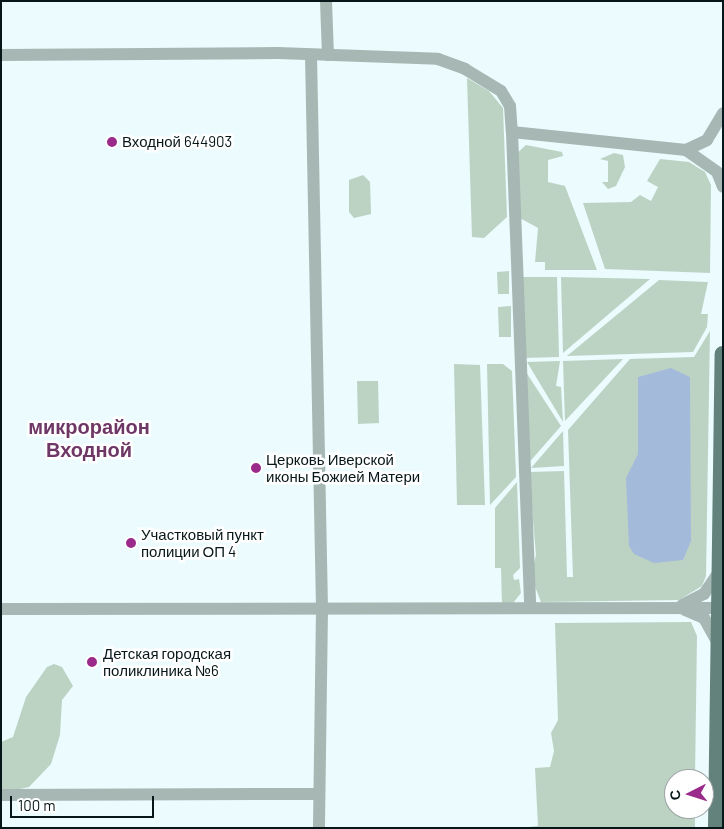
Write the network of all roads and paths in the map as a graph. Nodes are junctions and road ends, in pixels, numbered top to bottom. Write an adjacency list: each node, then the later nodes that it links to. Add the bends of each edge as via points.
1 (326, 1): 4 (street)
2 (1, 55): 3 (street)
3 (311, 55): 4 (street); 15 (street)
4 (328, 55): 6 (street, via 451,62 501,91 510,106)
5 (723, 113): 7 (street, via 707,140)
6 (512, 132): 7 (street); 13 (street)
7 (686, 150): 8 (street, via 717,172)
8 (723, 187)
9 (723, 354): 10 (main road)
10 (718, 572): 11 (street, via 704,594); 14 (main road)
11 (675, 607): 13 (street); 14 (street); 16 (street, via 704,618)
12 (1, 608): 15 (street)
13 (530, 608): 15 (street)
14 (720, 608): 16 (main road)
15 (322, 610): 17 (street)
16 (718, 643): 20 (main road)
17 (319, 794): 18 (street); 19 (street)
18 (1, 796)
19 (318, 828)
20 (716, 828)

